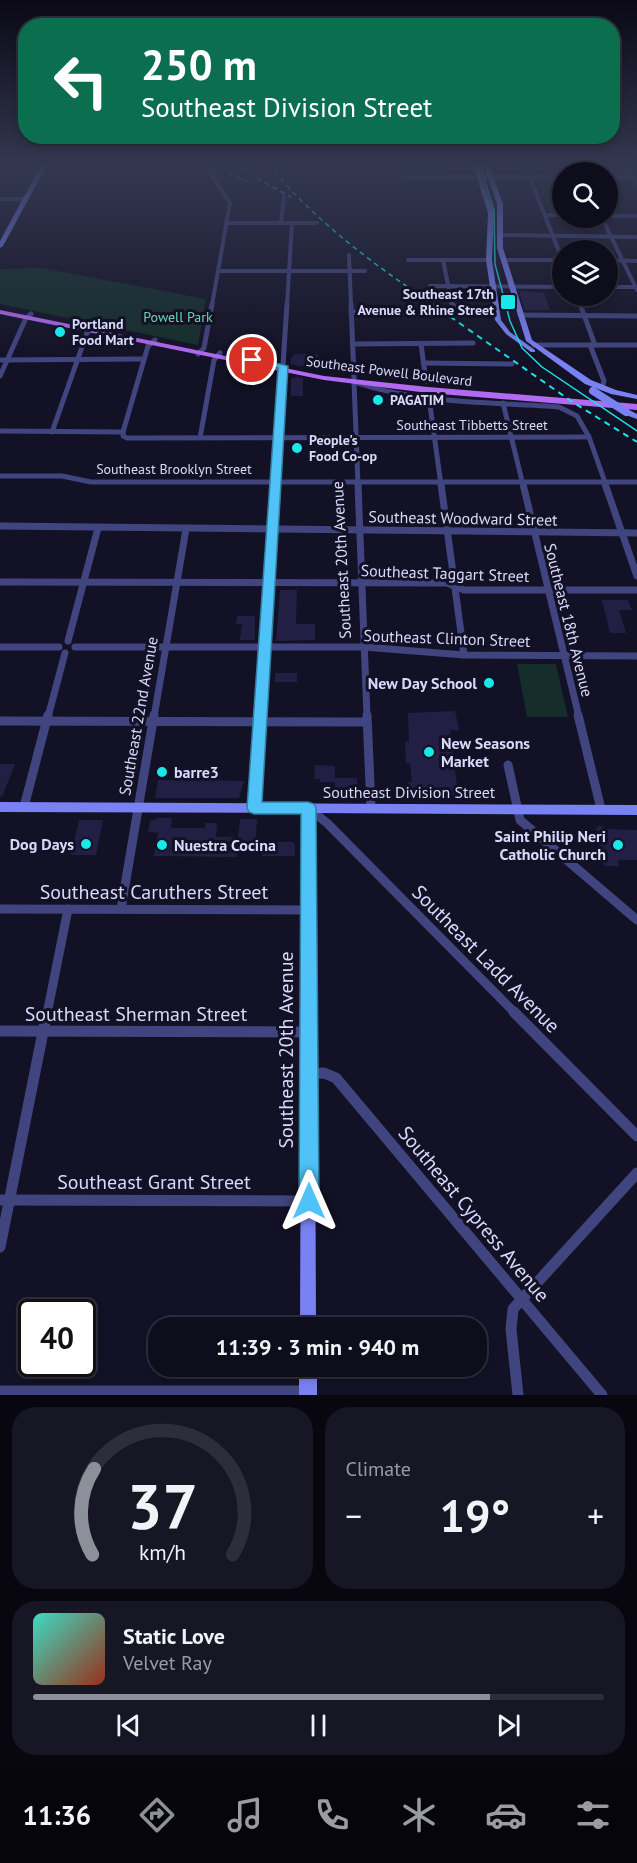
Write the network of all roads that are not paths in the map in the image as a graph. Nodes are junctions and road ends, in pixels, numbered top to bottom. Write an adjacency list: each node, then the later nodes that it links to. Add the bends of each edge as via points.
1 (225, 230): 24 (street)
2 (291, 230): 25 (street)
3 (490, 230): 18 (street)
4 (500, 230): 7 (street)
5 (551, 230): 9 (street)
6 (608, 230): 10 (street)
7 (500, 235): 9 (street); 19 (street)
8 (3, 236): 13 (street)
9 (554, 237): 10 (street); 12 (street)
10 (612, 237): 11 (street); 21 (street)
11 (637, 237)
12 (555, 240)
13 (0, 246)
14 (349, 255): 26 (street, Southeast 20th Avenue)
15 (552, 259): 19 (street)
16 (408, 260): 17 (street)
17 (443, 260): 18 (street); 28 (street)
18 (489, 260): 29 (street)
19 (503, 260): 30 (street)
20 (618, 261): 21 (street)
21 (622, 261): 22 (street); 33 (street)
22 (637, 261)
23 (365, 270): 26 (street)
24 (219, 271): 25 (street); 51 (street)
25 (288, 271): 26 (street); 59 (street)
26 (349, 271): 36 (street, Southeast 20th Avenue)
27 (430, 286): 28 (street)
28 (448, 286): 29 (street); 38 (street, via 452,305 458,312)
29 (493, 286): 30 (street); 38 (street)
30 (512, 286): 31 (street); 39 (street)
31 (552, 287)
32 (618, 287): 33 (street)
33 (637, 288)
34 (581, 306): 41 (street)
35 (0, 310): 40 (main road, Southeast Powell Boulevard)
36 (351, 312): 37 (street); 46 (street, Southeast 20th Avenue)
37 (423, 313)
38 (497, 314): 63 (street, via 510,335)
39 (520, 315): 41 (street); 48 (street, via 528,340)
40 (29, 316): 43 (main road, Southeast Powell Boulevard); 55 (street)
41 (585, 316): 42 (street); 49 (street)
42 (637, 316)
43 (91, 329): 44 (main road, Southeast Powell Boulevard); 56 (street)
44 (153, 342): 51 (main road, Southeast Powell Boulevard); 53 (street)
45 (474, 343): 47 (street)
46 (352, 344): 47 (street); 61 (street, Southeast 20th Avenue)
47 (421, 344): 57 (street)
48 (534, 345): 49 (street); 63 (street)
49 (592, 345): 50 (street); 63 (street, via 604,381)
50 (637, 345)
51 (200, 352): 52 (main road, Southeast Powell Boulevard)
52 (218, 355): 59 (main road, Southeast Powell Boulevard); 78 (street)
53 (144, 359): 56 (street); 72 (street)
54 (0, 360): 55 (street)
55 (8, 360): 56 (street); 60 (street)
56 (78, 360): 71 (street)
57 (423, 363): 58 (street); 62 (street)
58 (512, 364)
59 (283, 368): 61 (main road, Southeast Powell Boulevard); 73 (street)
60 (0, 376)
61 (354, 380): 65 (street, via 378,390); 66 (main road, Southeast Powell Boulevard); 68 (main road, Southeast Powell Boulevard); 74 (street, Southeast 20th Avenue)
62 (426, 381)
63 (598, 390): 64 (street); 69 (street, bridge)
64 (637, 397)
65 (429, 398): 67 (street); 75 (street)
66 (637, 402)
67 (503, 403): 76 (street, Southeast 18th Avenue); 77 (street, via 545,404 571,411)
68 (637, 407)
69 (637, 417)
70 (0, 431): 71 (street, Southeast Tibbetts Street)
71 (52, 432): 72 (street, Southeast Tibbetts Street)
72 (123, 432): 78 (street, Southeast Tibbetts Street, via 127,438)
73 (278, 437): 74 (street, Southeast Tibbetts Street); 78 (street, Southeast Tibbetts Street); 80 (street)
74 (356, 437): 75 (street, Southeast Tibbetts Street); 81 (street, Southeast 20th Avenue)
75 (433, 437): 76 (street, Southeast Tibbetts Street); 82 (street)
76 (512, 437): 77 (street, Southeast Tibbetts Street); 83 (street, Southeast 18th Avenue)
77 (589, 437): 84 (street)
78 (200, 438)
79 (0, 476): 80 (street, Southeast Brooklyn Street, via 62,476 92,482)
80 (275, 482): 81 (street, Southeast Brooklyn Street); 89 (street)
81 (356, 482): 82 (street, Southeast Brooklyn Street); 90 (street, Southeast 20th Avenue)
82 (439, 482): 83 (street, Southeast Brooklyn Street); 91 (street)
83 (522, 482): 84 (street, Southeast Brooklyn Street); 92 (street, Southeast 18th Avenue)
84 (604, 482): 85 (street, Southeast Brooklyn Street); 93 (street)
85 (637, 482)
86 (0, 526): 87 (street, Southeast Woodward Street)
87 (98, 528): 88 (street, Southeast Woodward Street); 97 (street)
88 (186, 528): 89 (street, Southeast Woodward Street); 98 (street, Southeast 22nd Avenue)
89 (272, 529): 90 (street, Southeast Woodward Street); 99 (street)
90 (359, 529): 91 (street, Southeast Woodward Street); 100 (street, Southeast 20th Avenue)
91 (447, 531): 92 (street, Southeast Woodward Street); 101 (street)
92 (534, 533): 93 (street, Southeast Woodward Street); 102 (street, Southeast 18th Avenue)
93 (622, 533): 94 (street, Southeast Woodward Street); 95 (street)
94 (637, 533)
95 (637, 576)
96 (0, 582): 97 (street, Southeast Taggart Street)
97 (84, 583): 98 (street, Southeast Taggart Street); 104 (street)
98 (176, 583): 99 (street, Southeast Taggart Street); 107 (street, Southeast 22nd Avenue)
99 (269, 583): 100 (street, Southeast Taggart Street); 109 (street)
100 (361, 583): 101 (street, Southeast Taggart Street); 108 (street, Southeast 20th Avenue)
101 (454, 586): 102 (street, Southeast Taggart Street, via 464,590); 111 (street)
102 (549, 590): 103 (street, Southeast Taggart Street); 112 (street, Southeast 18th Avenue)
103 (637, 590)
104 (68, 641): 106 (street); 110 (street)
105 (0, 646): 110 (street)
106 (75, 647): 107 (street, Southeast Clinton Street); 110 (street, via 72,651)
107 (165, 647): 109 (street, Southeast Clinton Street); 116 (street, Southeast 22nd Avenue)
108 (364, 647): 109 (street, Southeast Clinton Street); 111 (street, Southeast Clinton Street); 118 (street, Southeast 20th Avenue)
109 (265, 648): 117 (street)
110 (62, 650): 115 (street)
111 (464, 655): 112 (street, Southeast Clinton Street)
112 (564, 655): 113 (street, Southeast Clinton Street); 127 (street, Southeast 18th Avenue)
113 (637, 656)
114 (0, 721): 115 (street)
115 (46, 721): 116 (street); 121 (street)
116 (152, 721): 117 (street); 122 (street, Southeast 22nd Avenue)
117 (260, 722): 118 (street); 123 (street)
118 (366, 722): 125 (street, Southeast 20th Avenue)
119 (508, 765): 126 (street)
120 (0, 807): 121 (street, Southeast Division Street)
121 (24, 807): 122 (street, Southeast Division Street)
122 (138, 807): 123 (street, Southeast Division Street); 131 (street, Southeast 22nd Avenue)
123 (254, 808): 124 (street, Southeast Division Street)
124 (308, 808): 125 (street, Southeast Division Street); 132 (street, Southeast 20th Avenue); 138 (street, Southeast Ladd Avenue)
125 (371, 808): 126 (street, Southeast Division Street)
126 (516, 809): 127 (street, Southeast Division Street); 133 (street, via 522,822)
127 (601, 809): 128 (street, Southeast Division Street)
128 (637, 810)
129 (0, 909): 130 (street, Southeast Caruthers Street)
130 (68, 909): 131 (street, Southeast Caruthers Street); 135 (street)
131 (121, 909): 132 (street, Southeast Caruthers Street)
132 (309, 910): 136 (street, Southeast 20th Avenue)
133 (637, 920)
134 (0, 1031): 135 (street, Southeast Sherman Street)
135 (43, 1031): 136 (street, Southeast Sherman Street); 140 (street)
136 (308, 1032): 137 (street, Southeast 20th Avenue)
137 (308, 1074): 141 (street, Southeast 20th Avenue); 143 (street, Southeast Cypress Avenue, via 336,1077)
138 (637, 1136)
139 (637, 1173): 143 (street)
140 (5, 1200): 141 (street, Southeast Grant Street); 142 (street)
141 (309, 1201): 144 (street, Southeast 20th Avenue)
142 (0, 1247)
143 (522, 1299): 148 (street, via 511,1316); 149 (street, Southeast Cypress Avenue)
144 (308, 1317)
145 (308, 1377): 147 (street)
146 (0, 1391): 147 (street)
147 (308, 1393)
148 (518, 1395)
149 (602, 1395)

